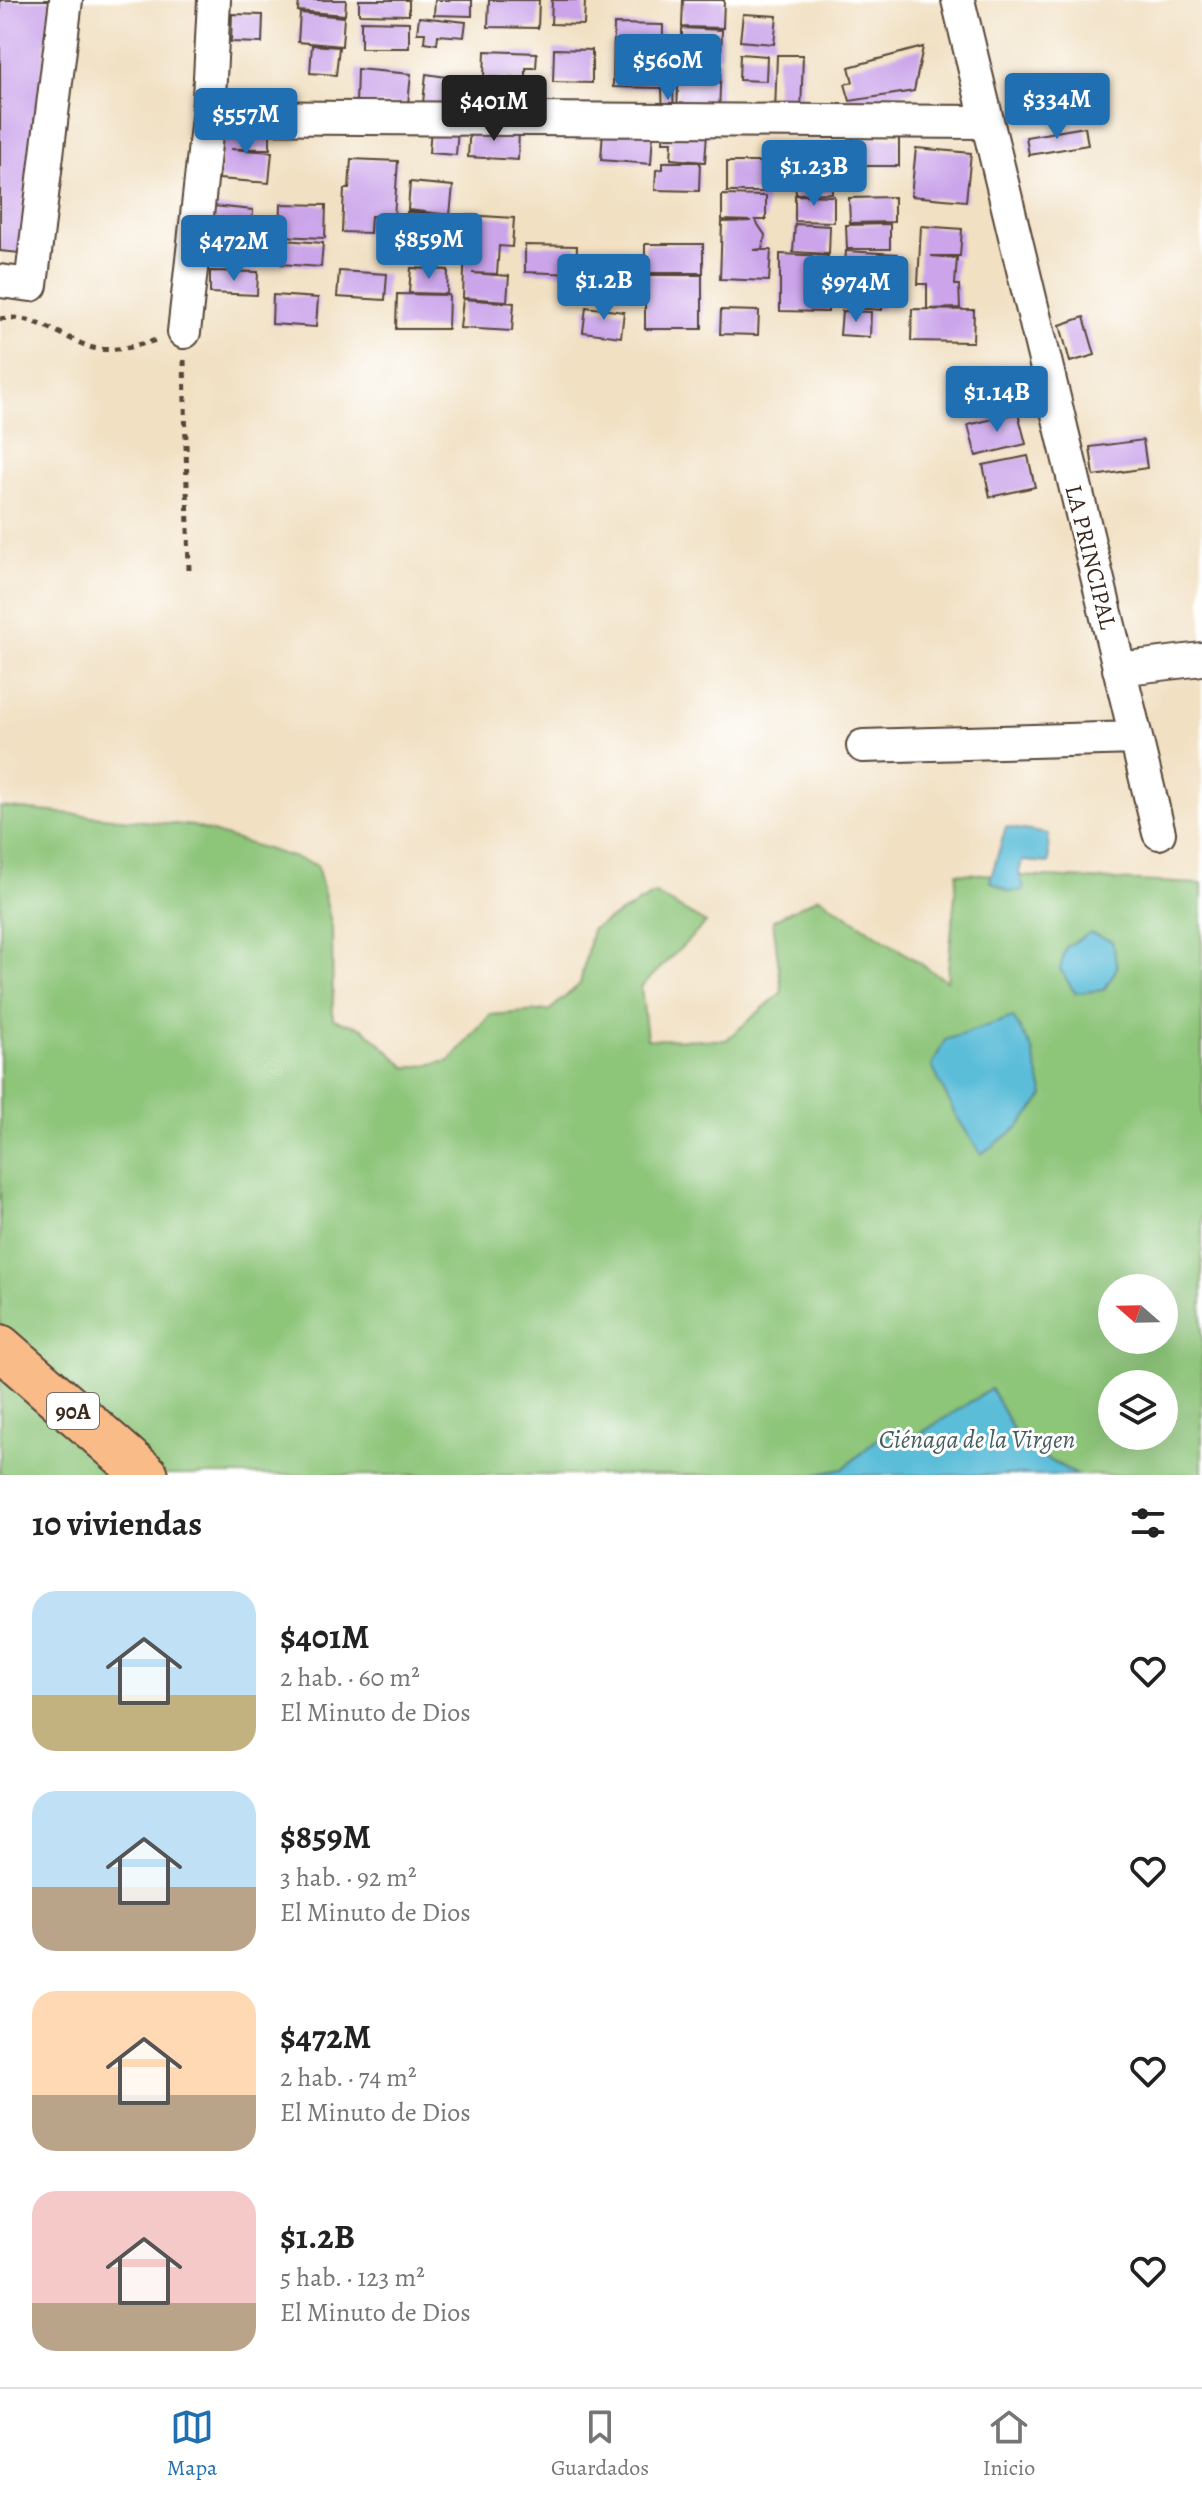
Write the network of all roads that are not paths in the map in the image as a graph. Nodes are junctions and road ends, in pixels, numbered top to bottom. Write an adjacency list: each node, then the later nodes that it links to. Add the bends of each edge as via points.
1 (66, 0): 6 (street, via 31,285)
2 (214, 0): 4 (street)
3 (958, 0): 5 (street, LA PRINCIPAL)
4 (208, 117): 5 (street); 7 (street)
5 (985, 122): 9 (street, LA PRINCIPAL)
6 (0, 281)
7 (184, 332)
8 (1202, 659): 9 (street)
9 (1119, 669): 10 (street, LA PRINCIPAL)
10 (1136, 738): 11 (street); 12 (street, LA PRINCIPAL)
11 (863, 746)
12 (1159, 833)
13 (0, 1347): 14 (highway, 90A)
14 (146, 1475)

